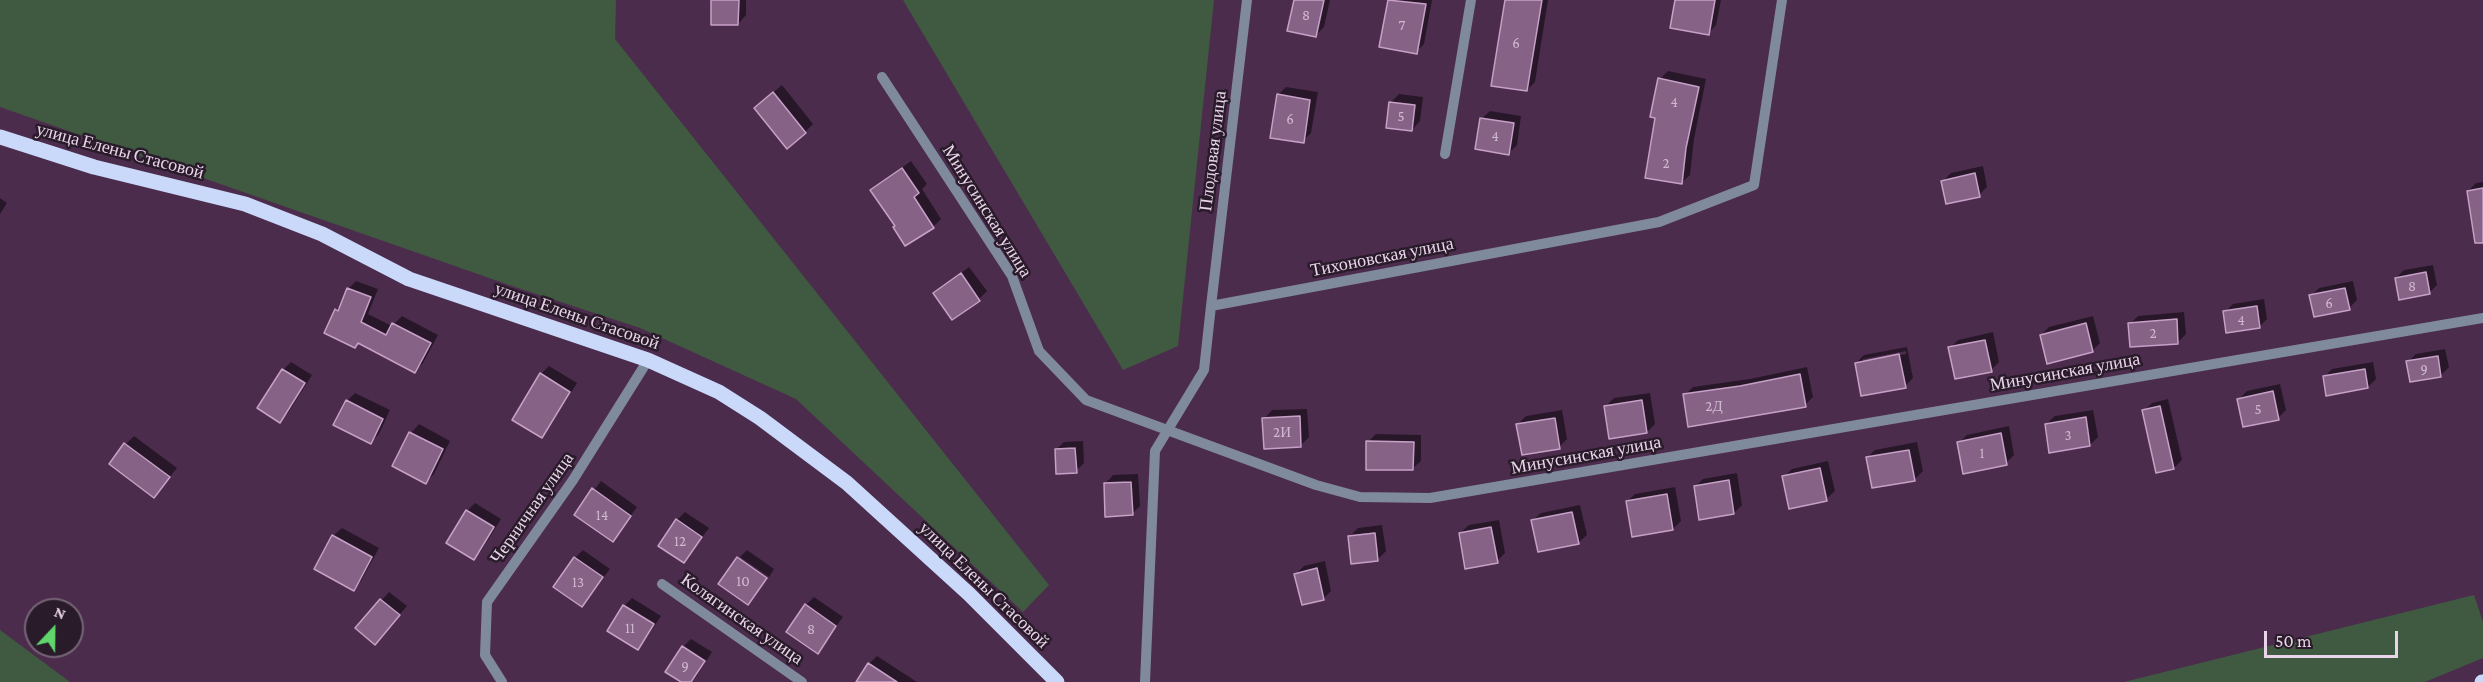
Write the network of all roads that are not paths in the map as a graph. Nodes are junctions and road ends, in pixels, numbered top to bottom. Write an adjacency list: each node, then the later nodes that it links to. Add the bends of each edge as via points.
1 (1247, 0): 7 (street, Плодовая улица)
2 (1471, 0): 6 (street)
3 (1782, 0): 7 (street, Тихоновская улица, via 1754,185 1659,222)
4 (882, 77): 10 (street, Минусинская улица, via 1012,276 1039,351 1086,400)
5 (0, 137): 9 (main road, улица Елены Стасовой, via 94,167 245,204 322,234 409,279)
6 (1445, 154)
7 (1211, 306): 10 (street, via 1204,370)
8 (2483, 318): 10 (street, Минусинская улица, via 1430,498 1360,497 1316,485)
9 (648, 360): 12 (street, Черничная улица, via 573,480 487,602 485,655); 14 (main road, улица Елены Стасовой, via 719,392 847,483 969,594)
10 (1169, 429): 15 (street, via 1155,451)
11 (662, 584): 13 (street, Колягинская улица)
12 (502, 682)
13 (802, 682)
14 (1057, 682)
15 (1145, 682)

